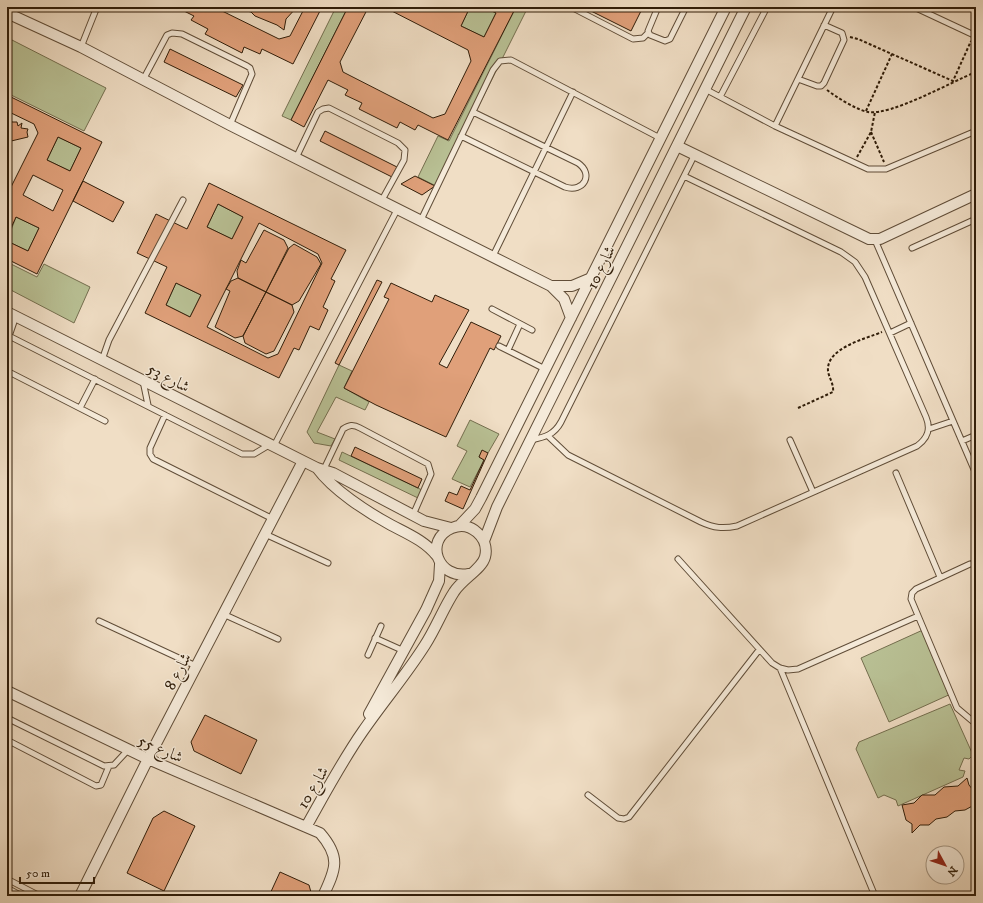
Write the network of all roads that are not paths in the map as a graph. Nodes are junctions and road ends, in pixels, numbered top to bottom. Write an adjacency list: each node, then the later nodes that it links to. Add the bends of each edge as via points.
1 (97, 7): 14 (lane)
2 (571, 7): 12 (lane, via 633,40 643,38)
3 (658, 7): 12 (lane)
4 (686, 7): 12 (lane, via 668,41)
5 (746, 7): 17 (street, شارع 10)
6 (767, 7): 19 (lane)
7 (833, 7): 11 (lane)
8 (914, 7): 13 (lane)
9 (723, 8): 25 (street, شارع 10)
10 (7, 13): 14 (street)
11 (824, 25): 15 (lane); 15 (lane, via 844,36 840,51 821,86)
12 (648, 33)
13 (975, 35)
14 (81, 47): 16 (street)
15 (798, 79): 22 (lane)
16 (143, 80): 21 (street); 21 (lane, via 167,35 172,33 182,34 247,66 252,74)
17 (705, 89): 19 (lane); 26 (street, شارع 10)
18 (573, 92): 20 (lane, via 511,60 505,60 495,65); 25 (lane); 27 (lane)
19 (720, 97): 22 (lane)
20 (473, 112): 24 (lane); 27 (lane)
21 (230, 125): 29 (street)
22 (775, 126): 23 (lane, via 868,169 886,170)
23 (976, 131)
24 (461, 136): 30 (lane); 37 (lane)
25 (660, 138): 41 (street, شارع 10)
26 (677, 146): 28 (street); 66 (street, شارع 10)
27 (546, 148): 30 (lane); 30 (lane, via 583,167 586,174 585,182 580,187 572,189)
28 (695, 154): 31 (lane); 38 (street, via 863,237)
29 (296, 158): 34 (street); 34 (lane, via 318,112 323,108 329,108 398,143 405,150 404,160)
30 (534, 172): 40 (lane)
31 (684, 176): 49 (lane, via 849,256 861,269); 65 (lane, via 561,422)
32 (976, 194): 38 (street)
33 (183, 200): 53 (lane, via 109,340)
34 (382, 200): 35 (street)
35 (398, 208): 37 (street); 69 (lane)
36 (976, 219): 39 (lane)
37 (421, 220): 40 (street)
38 (875, 240): 46 (lane)
39 (912, 248)
40 (493, 256): 42 (street)
41 (590, 278): 42 (street, via 572,286); 45 (street, شارع 10)
42 (551, 286): 45 (street, via 564,300)
43 (492, 309): 47 (lane)
44 (11, 314): 50 (lane); 53 (street, شارع 53)
45 (571, 318): 54 (street, شارع 10)
46 (911, 323): 49 (lane); 62 (lane)
47 (520, 324): 48 (lane); 52 (lane)
48 (532, 330)
49 (889, 331): 63 (lane, via 926,417)
50 (8, 339): 56 (lane)
51 (499, 346): 52 (lane)
52 (508, 350): 54 (lane)
53 (102, 360): 57 (street, شارع 53)
54 (545, 369): 77 (street, شارع 10, via 475,509)
55 (7, 371): 59 (lane)
56 (95, 379): 58 (lane); 59 (lane)
57 (143, 381): 58 (lane); 69 (street, شارع 53)
58 (148, 405): 60 (lane)
59 (80, 408): 61 (lane)
60 (165, 414): 69 (lane, via 242,454 254,454); 76 (lane, via 150,448 153,459)
61 (105, 421)
62 (953, 421): 63 (lane); 68 (lane)
63 (929, 430): 74 (lane, via 917,446)
64 (976, 435): 68 (lane)
65 (548, 436): 66 (lane); 74 (lane, via 568,455 701,522 718,528 736,526)
66 (530, 440): 79 (street, شارع 10, via 497,507)
67 (790, 440): 74 (lane)
68 (962, 441): 73 (lane)
69 (272, 445): 70 (street, شارع 53)
70 (303, 461): 71 (street, شارع 53); 76 (street, شارع 8)
71 (321, 469): 75 (street, شارع 53); 75 (lane, via 343,429 348,425 360,428 428,464 431,468 431,474); 80 (street, شارع 53, via 323,476 352,499 384,521 424,543)
72 (896, 473): 85 (lane)
73 (976, 474)
74 (813, 492)
75 (413, 515): 77 (street, شارع 53, via 432,525)
76 (273, 519): 78 (street, شارع 8)
77 (455, 527): 79 (street, via 474,530); 80 (street, via 439,540)
78 (265, 534): 82 (lane); 86 (street, شارع 8)
79 (484, 541): 84 (street, via 486,549 482,564)
80 (439, 560): 84 (street, via 446,570 453,574); 93 (street, شارع 10, via 439,581)
81 (678, 560): 92 (lane)
82 (328, 563)
83 (970, 564): 85 (lane)
84 (469, 574): 95 (street, شارع 10, via 453,594 431,636)
85 (940, 577): 87 (lane, via 912,593 911,600)
86 (223, 614): 91 (lane); 96 (street, شارع 8)
87 (918, 616): 97 (lane, via 798,669); 100 (lane, via 957,708)
88 (100, 621): 96 (lane)
89 (381, 626): 90 (lane)
90 (376, 638): 93 (lane); 94 (lane)
91 (278, 639)
92 (760, 650): 97 (lane); 106 (lane, via 629,817 618,818)
93 (403, 653): 95 (street, via 406,661); 101 (street, شارع 10, via 367,717)
94 (368, 655)
95 (413, 661): 101 (street, شارع 10)
96 (196, 666): 104 (street, شارع 8)
97 (780, 668): 114 (lane)
98 (7, 691): 103 (street, شارع 55)
99 (7, 718): 105 (lane, via 100,764)
100 (976, 724)
101 (363, 730): 107 (street, شارع 10)
102 (7, 740): 105 (lane, via 96,786 101,784)
103 (128, 750): 104 (street, شارع 55); 105 (lane, via 114,765)
104 (148, 759): 107 (street, شارع 55); 112 (street, شارع 8)
105 (109, 766)
106 (588, 795)
107 (306, 827): 113 (street, شارع 10, via 320,833 330,845 335,859 331,878)
108 (7, 879): 111 (lane)
109 (7, 888): 110 (lane)
110 (22, 896)
111 (40, 896)
112 (80, 896)
113 (323, 896)
114 (875, 896)

